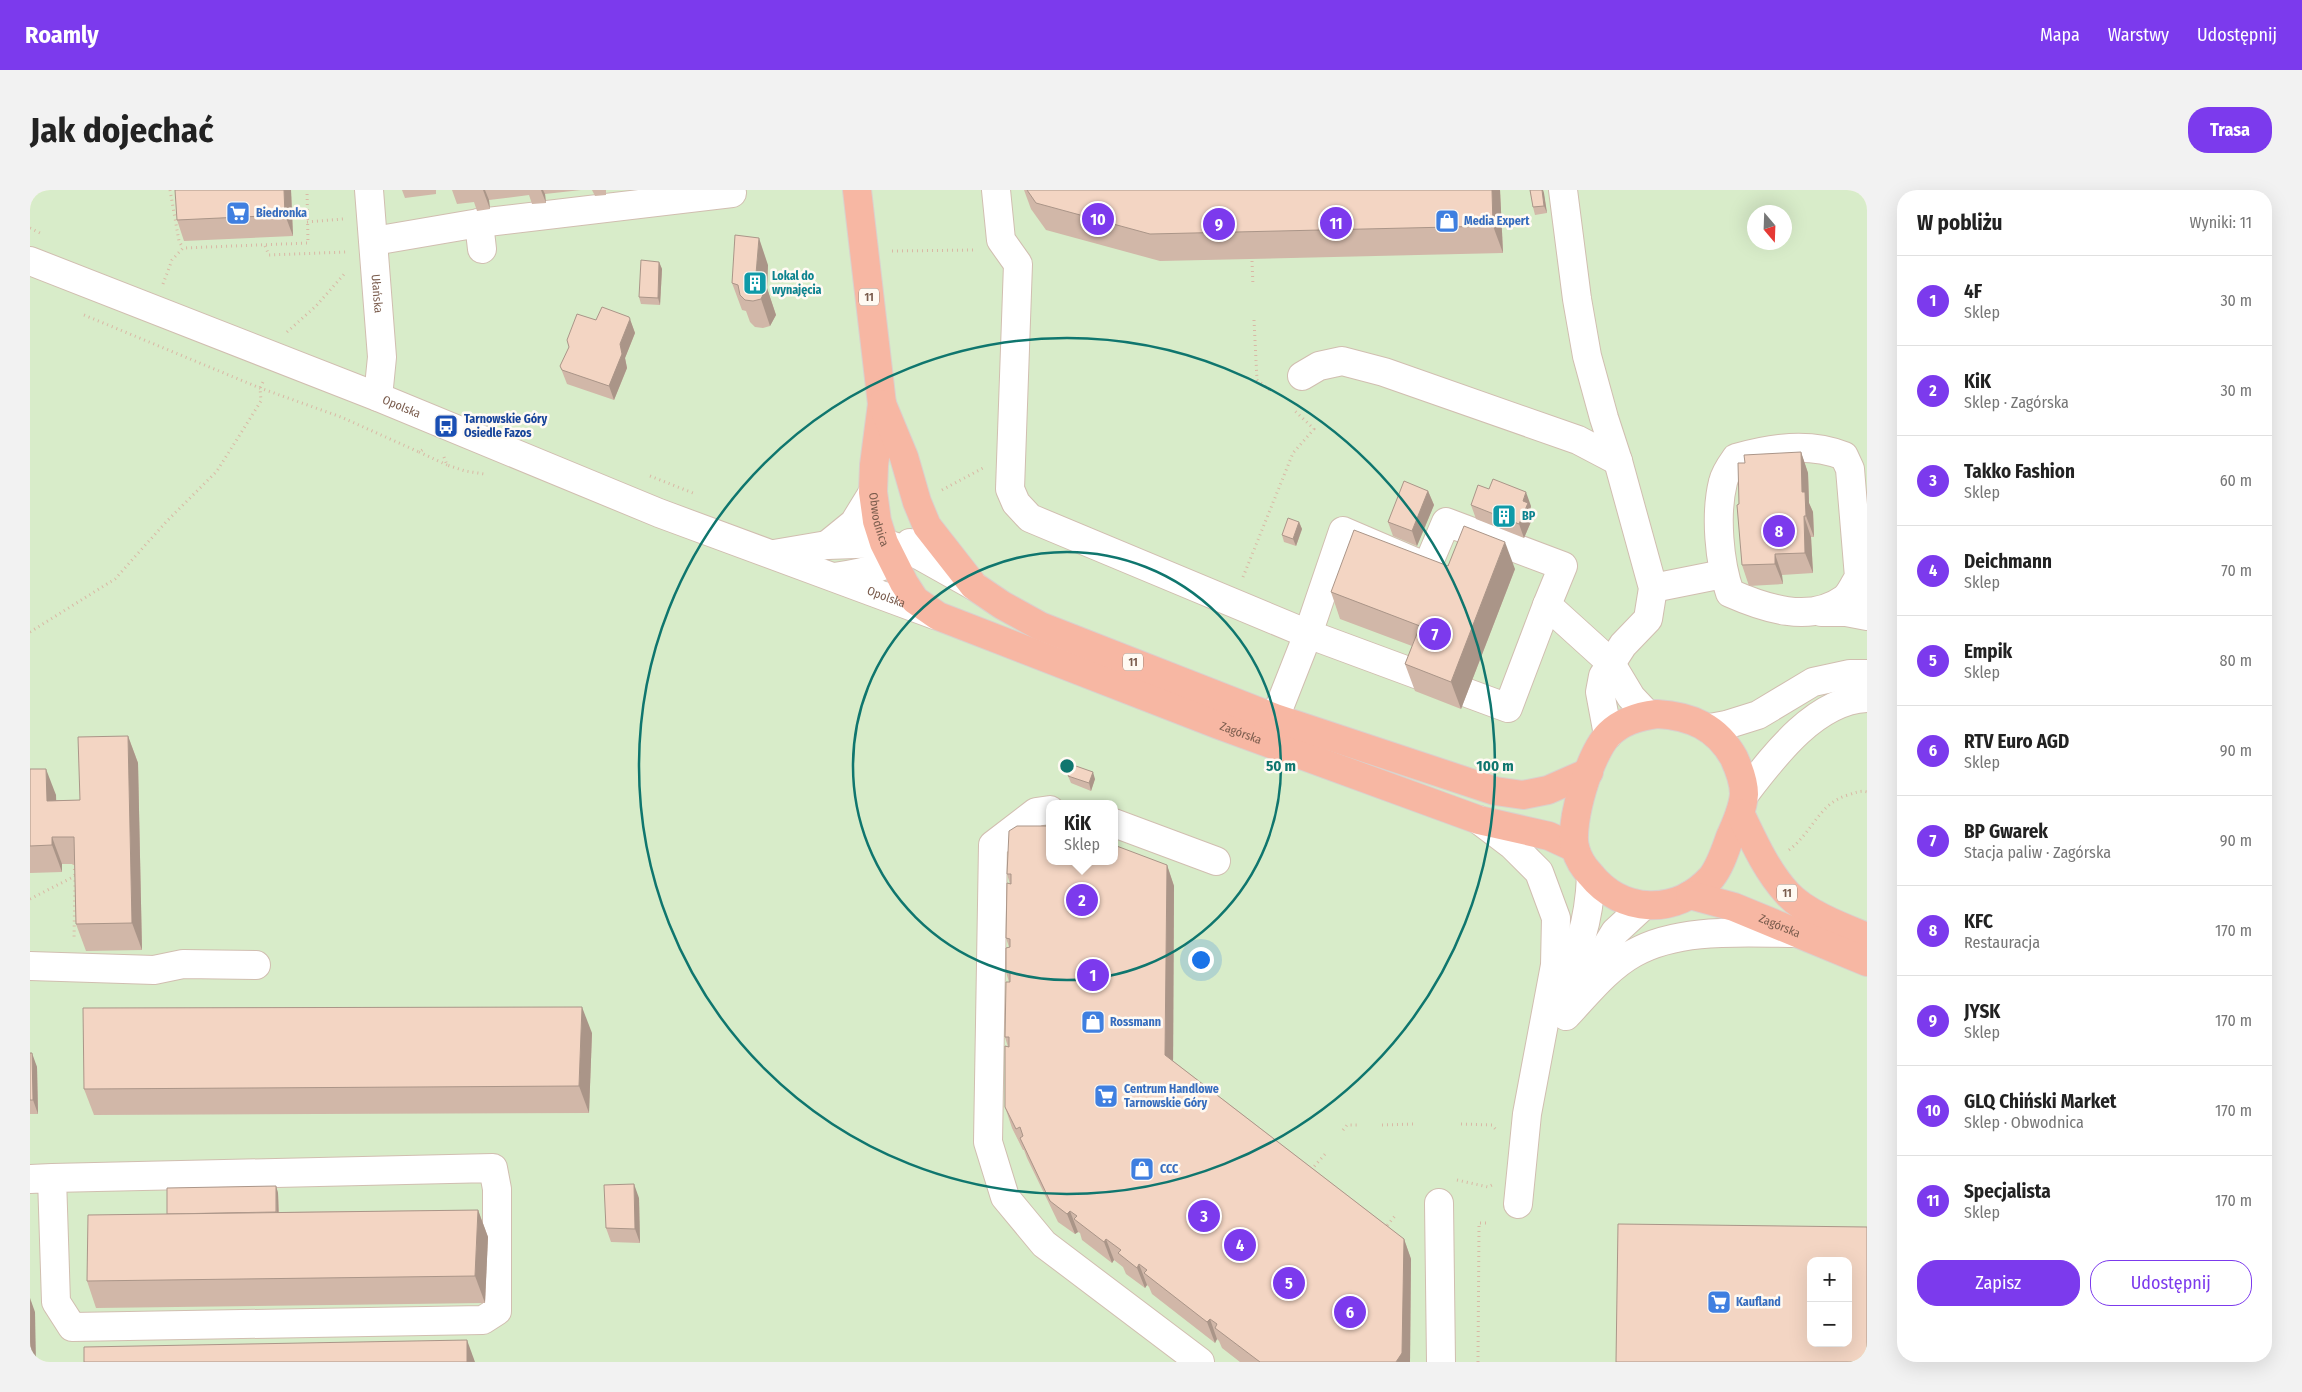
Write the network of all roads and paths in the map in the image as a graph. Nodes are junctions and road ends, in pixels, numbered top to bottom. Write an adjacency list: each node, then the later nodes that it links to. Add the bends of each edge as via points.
1 (170, 190): 12 (path, via 178,241)
2 (307, 190): 9 (path)
3 (369, 190): 11 (street, Ułańska)
4 (731, 190): 11 (street, via 732,194 480,236)
5 (857, 190): 27 (highway, Obwodnica / 11)
6 (996, 190): 31 (street, via 1001,240 1018,264)
7 (1563, 190): 32 (street, via 1586,356)
8 (351, 218): 9 (path)
9 (307, 222): 10 (path, via 308,243)
10 (265, 246): 11 (path, via 269,255); 12 (path)
11 (364, 247): 26 (street, Ułańska, via 382,359)
12 (183, 248): 18 (path, via 172,260)
13 (983, 250): 14 (path)
14 (892, 252)
15 (30, 261): 26 (street, Opolska)
16 (1252, 261): 19 (path)
17 (348, 270): 22 (path, via 316,306)
18 (163, 285)
19 (1253, 286)
20 (78, 313): 24 (path)
21 (1254, 320): 25 (path, via 1257,380)
22 (284, 334)
23 (1302, 376): 32 (street, via 1319,366 1342,361 1384,372 1578,440)
24 (260, 388): 30 (path, via 341,417); 49 (path, via 261,401 217,471 115,579)
25 (1270, 390)
26 (378, 397): 38 (street, Opolska, via 659,513)
27 (882, 404): 34 (highway, Obwodnica / 11); 35 (highway, Obwodnica / 11, via 904,457)
28 (1295, 411): 44 (path, via 1314,429 1293,453)
29 (424, 449): 30 (path)
30 (419, 452): 33 (path)
31 (1011, 452): 35 (path); 44 (street, via 1010,489 1016,503 1030,518)
32 (1618, 461): 43 (street)
33 (447, 465)
34 (873, 492): 36 (street, via 854,523); 37 (highway, Obwodnica / 11, via 877,521)
35 (930, 501): 37 (street, via 916,533); 42 (highway, Obwodnica / 11, via 927,526)
36 (827, 545): 37 (street); 38 (street)
37 (894, 551): 40 (street, Opolska, via 883,566 860,574); 42 (street); 47 (highway, Obwodnica / 11, via 904,583 916,600)
38 (772, 555): 40 (street, Opolska)
39 (1723, 568): 41 (street, via 1719,504 1724,479 1736,458 1759,451 1795,447 1831,450 1844,456 1850,469); 43 (street); 46 (street, via 1730,594 1762,607)
40 (834, 577): 47 (street, Opolska)
41 (1863, 584): 46 (street, via 1845,599)
42 (974, 586): 55 (highway, Zagórska / 11, via 1040,626)
43 (1653, 588): 51 (street, via 1648,618)
44 (1232, 602): 50 (street)
45 (1547, 605): 50 (street, via 1508,708); 50 (street, via 1563,566 1446,522 1426,567 1343,532); 51 (street)
46 (1814, 612): 48 (street)
47 (938, 616): 62 (highway, Zagórska / 11, via 1219,726)
48 (1867, 616)
49 (30, 632)
50 (1308, 634): 55 (street)
51 (1610, 662): 54 (street, via 1631,697); 57 (street, via 1600,692)
52 (1867, 674): 56 (street, via 1813,682 1758,714)
53 (1867, 698): 60 (street, via 1855,699 1807,722 1762,770)
54 (1648, 715): 56 (highway, via 1679,716); 57 (highway, via 1624,724)
55 (1274, 718): 58 (highway, Zagórska / 11, via 1495,791 1523,795 1548,790)
56 (1710, 728): 60 (highway, via 1734,758 1741,777)
57 (1608, 735): 58 (highway, via 1600,745)
58 (1589, 772): 64 (highway, via 1574,824)
59 (1867, 792): 65 (path, via 1830,803)
60 (1742, 804): 70 (highway, via 1712,877); 74 (highway, 11, via 1762,857 1787,894 1825,920)
61 (1046, 811): 96 (street, via 1036,812 993,845 988,1142 1005,1197 1044,1244)
62 (1479, 820): 64 (highway, Zagórska / 11, via 1549,836); 79 (street, via 1512,844 1539,872 1556,918)
63 (1118, 824): 66 (street)
64 (1575, 848): 69 (highway)
65 (1786, 852)
66 (1216, 861)
67 (74, 864): 68 (path)
68 (75, 876): 71 (path); 75 (path)
69 (1591, 876): 72 (highway, via 1614,896); 79 (street, via 1587,922)
70 (1690, 895): 72 (highway, via 1661,906); 73 (highway, Zagórska, via 1734,908)
71 (30, 899)
72 (1642, 907): 79 (street, via 1615,932)
73 (1796, 933): 76 (highway, Zagórska); 79 (street, via 1725,932 1654,944 1633,953)
74 (1867, 937)
75 (73, 946)
76 (1867, 962)
77 (256, 964): 78 (street, via 183,964 154,970)
78 (30, 966)
79 (1557, 1014): 92 (street, via 1536,1065 1527,1114)
80 (1415, 1124): 83 (path)
81 (1461, 1124): 85 (path, via 1492,1125)
82 (1360, 1125): 84 (path, via 1347,1125)
83 (1382, 1125)
84 (1343, 1130)
85 (1500, 1133)
86 (1327, 1152): 87 (path)
87 (1309, 1174)
88 (41, 1179): 88 (street, via 493,1168 497,1189 497,1311 483,1320 72,1327 56,1302)
89 (1452, 1180): 90 (path, via 1488,1187)
90 (1497, 1180)
91 (1439, 1203): 97 (street)
92 (1518, 1204)
93 (1395, 1216): 95 (path)
94 (1487, 1223): 98 (path, via 1479,1223)
95 (1382, 1231)
96 (1200, 1362)
97 (1441, 1362)
98 (1478, 1362)

